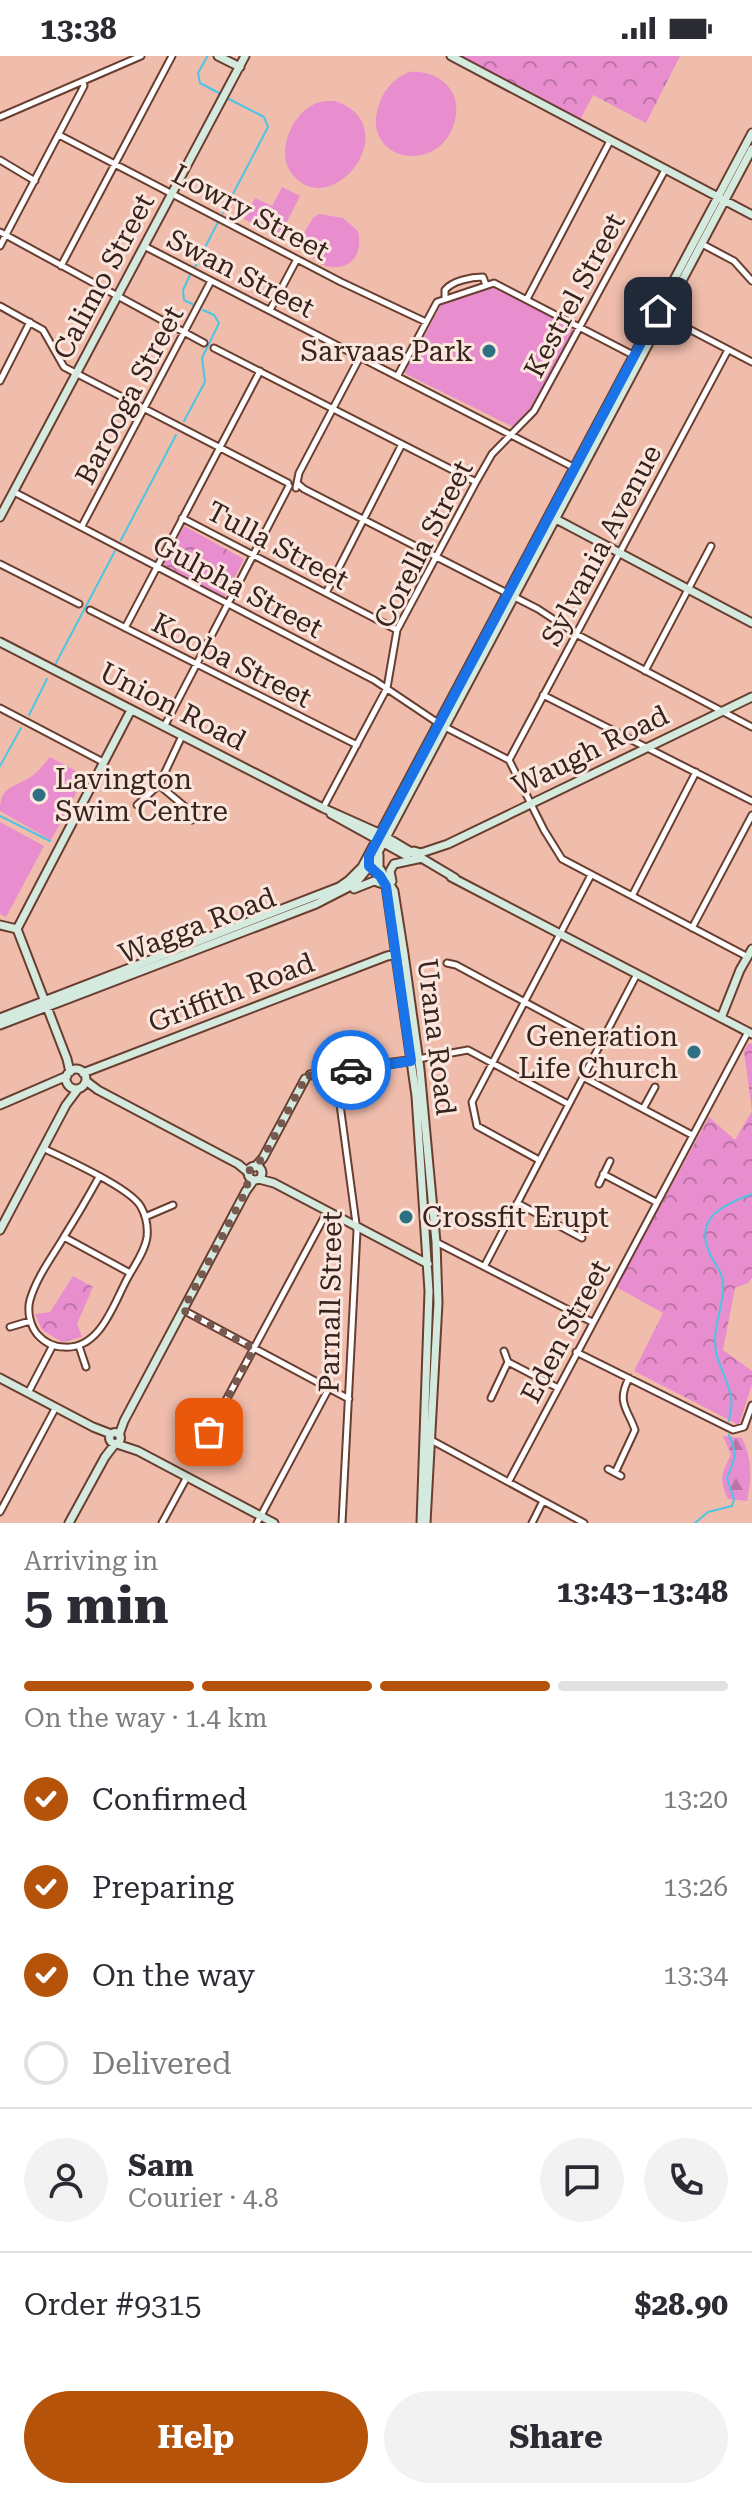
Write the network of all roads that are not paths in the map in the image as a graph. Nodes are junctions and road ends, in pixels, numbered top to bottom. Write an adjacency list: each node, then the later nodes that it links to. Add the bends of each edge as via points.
1 (141, 56): 7 (street)
2 (172, 56): 14 (street)
3 (218, 56): 6 (main road)
4 (245, 56): 6 (main road, Calimo Street)
5 (451, 56): 11 (main road)
6 (240, 67): 17 (main road, Calimo Street)
7 (83, 81): 8 (street); 10 (street)
8 (0, 117)
9 (752, 133): 18 (main road)
10 (59, 135): 14 (street, Lowry Street); 16 (street)
11 (610, 141): 15 (main road); 31 (street)
12 (752, 149): 18 (main road)
13 (0, 160): 16 (street)
14 (116, 165): 17 (street, Lowry Street); 25 (street)
15 (665, 170): 18 (main road); 37 (street, Kestrel Street)
16 (35, 181): 20 (street)
17 (173, 194): 23 (main road, Calimo Street); 24 (street, Lowry Street)
18 (722, 199): 19 (main road); 21 (main road); 42 (main road)
19 (752, 215)
20 (3, 234): 22 (street); 25 (street)
21 (702, 244): 27 (street, via 738,263); 34 (main road)
22 (0, 246)
23 (144, 246): 26 (street, Swan Street); 29 (main road, Calimo Street)
24 (297, 259): 33 (street); 36 (street, Lowry Street)
25 (61, 266): 29 (street)
26 (211, 281): 33 (street, Swan Street); 38 (street, Barooga Street)
27 (752, 281)
28 (486, 285): 30 (street); 30 (street, via 483,277 472,278 448,286); 31 (street, via 497,283)
29 (117, 297): 38 (street); 46 (main road, Calimo Street)
30 (445, 298): 36 (street)
31 (527, 299): 37 (street)
32 (0, 306): 35 (street)
33 (270, 310): 43 (street, Swan Street)
34 (664, 316): 41 (street); 60 (main road)
35 (30, 322): 46 (street, via 49,337 62,365); 48 (street)
36 (426, 322): 47 (street)
37 (580, 327): 42 (street); 51 (street, Kestrel Street, via 534,411)
38 (184, 332): 39 (street); 49 (street, Barooga Street)
39 (204, 343)
40 (214, 348): 45 (street)
41 (728, 350): 44 (street); 64 (street, Sylvania Avenue)
42 (635, 356): 54 (main road)
43 (360, 357): 47 (street, Swan Street); 50 (street)
44 (752, 362)
45 (260, 371): 50 (street); 53 (street)
46 (76, 373): 49 (street); 57 (main road, Calimo Street)
47 (398, 375): 51 (street, Swan Street)
48 (0, 381)
49 (145, 408): 53 (street); 62 (street, Barooga Street)
50 (333, 408): 52 (street); 55 (street)
51 (512, 434): 54 (street, Swan Street); 56 (street, Corella Street)
52 (403, 444): 56 (street); 61 (street)
53 (221, 447): 55 (street); 59 (street)
54 (575, 468): 60 (main road)
55 (294, 482): 61 (street); 65 (street)
56 (476, 482): 66 (street, Corella Street)
57 (14, 492): 58 (main road, Calimo Street); 62 (street, Gulpha Street)
58 (0, 517)
59 (182, 518): 65 (street, Tulla Street); 68 (street)
60 (553, 518): 64 (main road); 71 (main road)
61 (365, 520): 66 (street); 70 (street)
62 (82, 526): 68 (street, Gulpha Street)
63 (711, 546): 69 (street)
64 (620, 553): 69 (main road); 78 (street, Sylvania Avenue)
65 (255, 555): 70 (street, Tulla Street); 73 (street)
66 (437, 556): 71 (street); 77 (street, Corella Street)
67 (0, 564): 72 (street)
68 (158, 566): 73 (street, Gulpha Street); 76 (street)
69 (688, 590): 75 (main road); 81 (street)
70 (326, 593): 77 (street, Tulla Street)
71 (511, 595): 78 (street); 88 (main road)
72 (79, 604)
73 (229, 604): 80 (street); 82 (street, Gulpha Street)
74 (90, 610): 76 (street, Kooba Street)
75 (752, 623)
76 (125, 628): 80 (street, Kooba Street)
77 (397, 630): 82 (street, Corella Street)
78 (576, 634): 81 (street); 83 (street, Sylvania Avenue)
79 (0, 642): 86 (main road, Union Road)
80 (197, 665): 89 (street); 92 (street, Kooba Street)
81 (645, 671): 87 (street)
82 (387, 688): 88 (street, Gulpha Street); 92 (street, Corella Street)
83 (543, 695): 93 (street); 94 (street, Sylvania Avenue)
84 (752, 697): 87 (main road, Waugh Road)
85 (0, 708): 95 (street)
86 (131, 710): 89 (main road, Union Road); 95 (main road)
87 (722, 711): 90 (street); 93 (main road, Waugh Road)
88 (442, 726): 94 (street, Gulpha Street); 104 (main road)
89 (164, 727): 91 (main road, Union Road)
90 (752, 727)
91 (182, 736): 97 (street); 101 (main road, Union Road)
92 (357, 745): 101 (street, Corella Street)
93 (648, 747): 96 (street); 99 (main road, Waugh Road)
94 (509, 760): 99 (street)
95 (103, 762): 120 (main road)
96 (696, 772): 98 (street); 116 (street)
97 (159, 785): 100 (street); 103 (street)
98 (752, 801)
99 (531, 804): 106 (main road, Waugh Road); 112 (street, via 557,854)
100 (137, 805)
101 (324, 809): 104 (main road, Union Road)
102 (752, 815): 119 (street)
103 (192, 820)
104 (381, 841): 105 (main road, Union Road); 108 (main road, Wagga Road); 109 (main road, Union Road); 111 (main road, Wagga Road); 114 (main road, Urana Road, via 379,866)
105 (397, 842): 106 (main road, Waugh Road, via 418,853); 109 (main road, Union Road)
106 (448, 844): 107 (main road, Waugh Road)
107 (437, 851): 109 (main road, Waugh Road); 110 (main road)
108 (369, 856): 111 (main road); 117 (main road, Wagga Road, via 349,880)
109 (417, 859): 110 (main road, Union Road); 113 (main road, Union Road); 114 (main road, via 393,864)
110 (432, 864): 113 (main road, Union Road)
111 (370, 867): 114 (main road, Urana Road); 115 (main road, Wagga Road)
112 (591, 875): 116 (street); 121 (street)
113 (455, 878): 121 (main road, Union Road)
114 (390, 890): 115 (main road, via 376,881); 123 (main road, Urana Road)
115 (342, 893): 117 (main road, Wagga Road)
116 (632, 896): 119 (street)
117 (311, 902): 128 (main road, Wagga Road)
118 (0, 925): 120 (main road)
119 (692, 928): 124 (street)
120 (17, 929): 128 (main road)
121 (560, 934): 126 (main road, Union Road); 127 (street)
122 (752, 949): 124 (main road)
123 (400, 954): 134 (main road, Urana Road); 137 (main road, Griffith Road)
124 (746, 956): 130 (main road)
125 (447, 963): 127 (street)
126 (637, 974): 130 (main road, Union Road); 133 (street)
127 (524, 1002): 133 (street); 135 (street)
128 (46, 1004): 129 (main road, Wagga Road); 131 (main road, Wagga Road); 137 (main road)
129 (0, 1018)
130 (721, 1018): 132 (main road, Union Road)
131 (0, 1025)
132 (750, 1033): 143 (street, Eden Street)
133 (601, 1043): 136 (street)
134 (415, 1060): 135 (street, via 464,1050); 147 (main road, via 307,1077); 150 (main road, Urana Road); 152 (main road, Urana Road)
135 (492, 1063): 140 (street); 145 (street, via 472,1102 474,1122)
136 (583, 1077): 140 (street); 142 (street)
137 (76, 1080): 141 (main road, Griffith Road); 144 (main road); 147 (main road)
138 (337, 1082): 158 (street, Parnall Street)
139 (655, 1087): 142 (street)
140 (568, 1104): 145 (street)
141 (0, 1105)
142 (643, 1109): 143 (street)
143 (692, 1135): 153 (street, Eden Street)
144 (43, 1148): 149 (street); 159 (main road)
145 (539, 1160): 154 (street)
146 (610, 1161): 148 (street)
147 (255, 1173): 156 (main road); 167 (main road)
148 (603, 1174): 151 (street); 153 (street)
149 (99, 1177): 157 (street, via 136,1199); 160 (street)
150 (431, 1181): 152 (main road); 162 (main road, Urana Road)
151 (599, 1184)
152 (423, 1189): 163 (main road, Urana Road)
153 (656, 1202): 169 (street, Eden Street)
154 (517, 1203): 161 (street); 165 (street)
155 (173, 1205): 157 (street)
156 (327, 1212): 158 (main road); 173 (street)
157 (145, 1217): 166 (street, via 145,1244)
158 (355, 1226): 163 (main road); 184 (street, Parnall Street)
159 (0, 1230)
160 (64, 1237): 166 (street); 168 (street, via 31,1297)
161 (582, 1238)
162 (436, 1242): 164 (main road, Urana Road); 165 (street)
163 (426, 1264): 164 (main road); 189 (main road, Urana Road)
164 (437, 1264): 189 (main road, Urana Road)
165 (485, 1265): 169 (street)
166 (130, 1273): 172 (street, via 98,1333)
167 (183, 1310): 173 (street); 188 (main road)
168 (30, 1321): 170 (street); 171 (street)
169 (592, 1322): 175 (street, Eden Street)
170 (10, 1327)
171 (53, 1345): 172 (street); 182 (street)
172 (79, 1346): 177 (street)
173 (254, 1349): 180 (street); 187 (street)
174 (504, 1351): 176 (street)
175 (576, 1352): 179 (street); 181 (street, Eden Street)
176 (508, 1362): 181 (street); 183 (street)
177 (86, 1367)
178 (0, 1378): 182 (main road)
179 (629, 1378): 185 (street, via 733,1430 744,1427); 190 (street, via 624,1410 635,1430)
180 (329, 1388): 184 (street); 195 (street)
181 (558, 1388): 192 (street, Eden Street)
182 (28, 1393): 186 (main road)
183 (491, 1398)
184 (349, 1399): 199 (street, Parnall Street)
185 (752, 1405)
186 (56, 1407): 188 (main road); 194 (street)
187 (209, 1432)
188 (115, 1438): 191 (main road); 196 (main road)
189 (427, 1439): 192 (street); 200 (main road, Urana Road)
190 (615, 1473)
191 (187, 1477): 195 (main road); 197 (street)
192 (509, 1481): 193 (street)
193 (543, 1501): 201 (street); 202 (street)
194 (0, 1512)
195 (259, 1520): 198 (main road)
196 (69, 1523)
197 (162, 1523)
198 (274, 1523)
199 (342, 1523)
200 (424, 1523)
201 (532, 1523)
202 (584, 1523)

